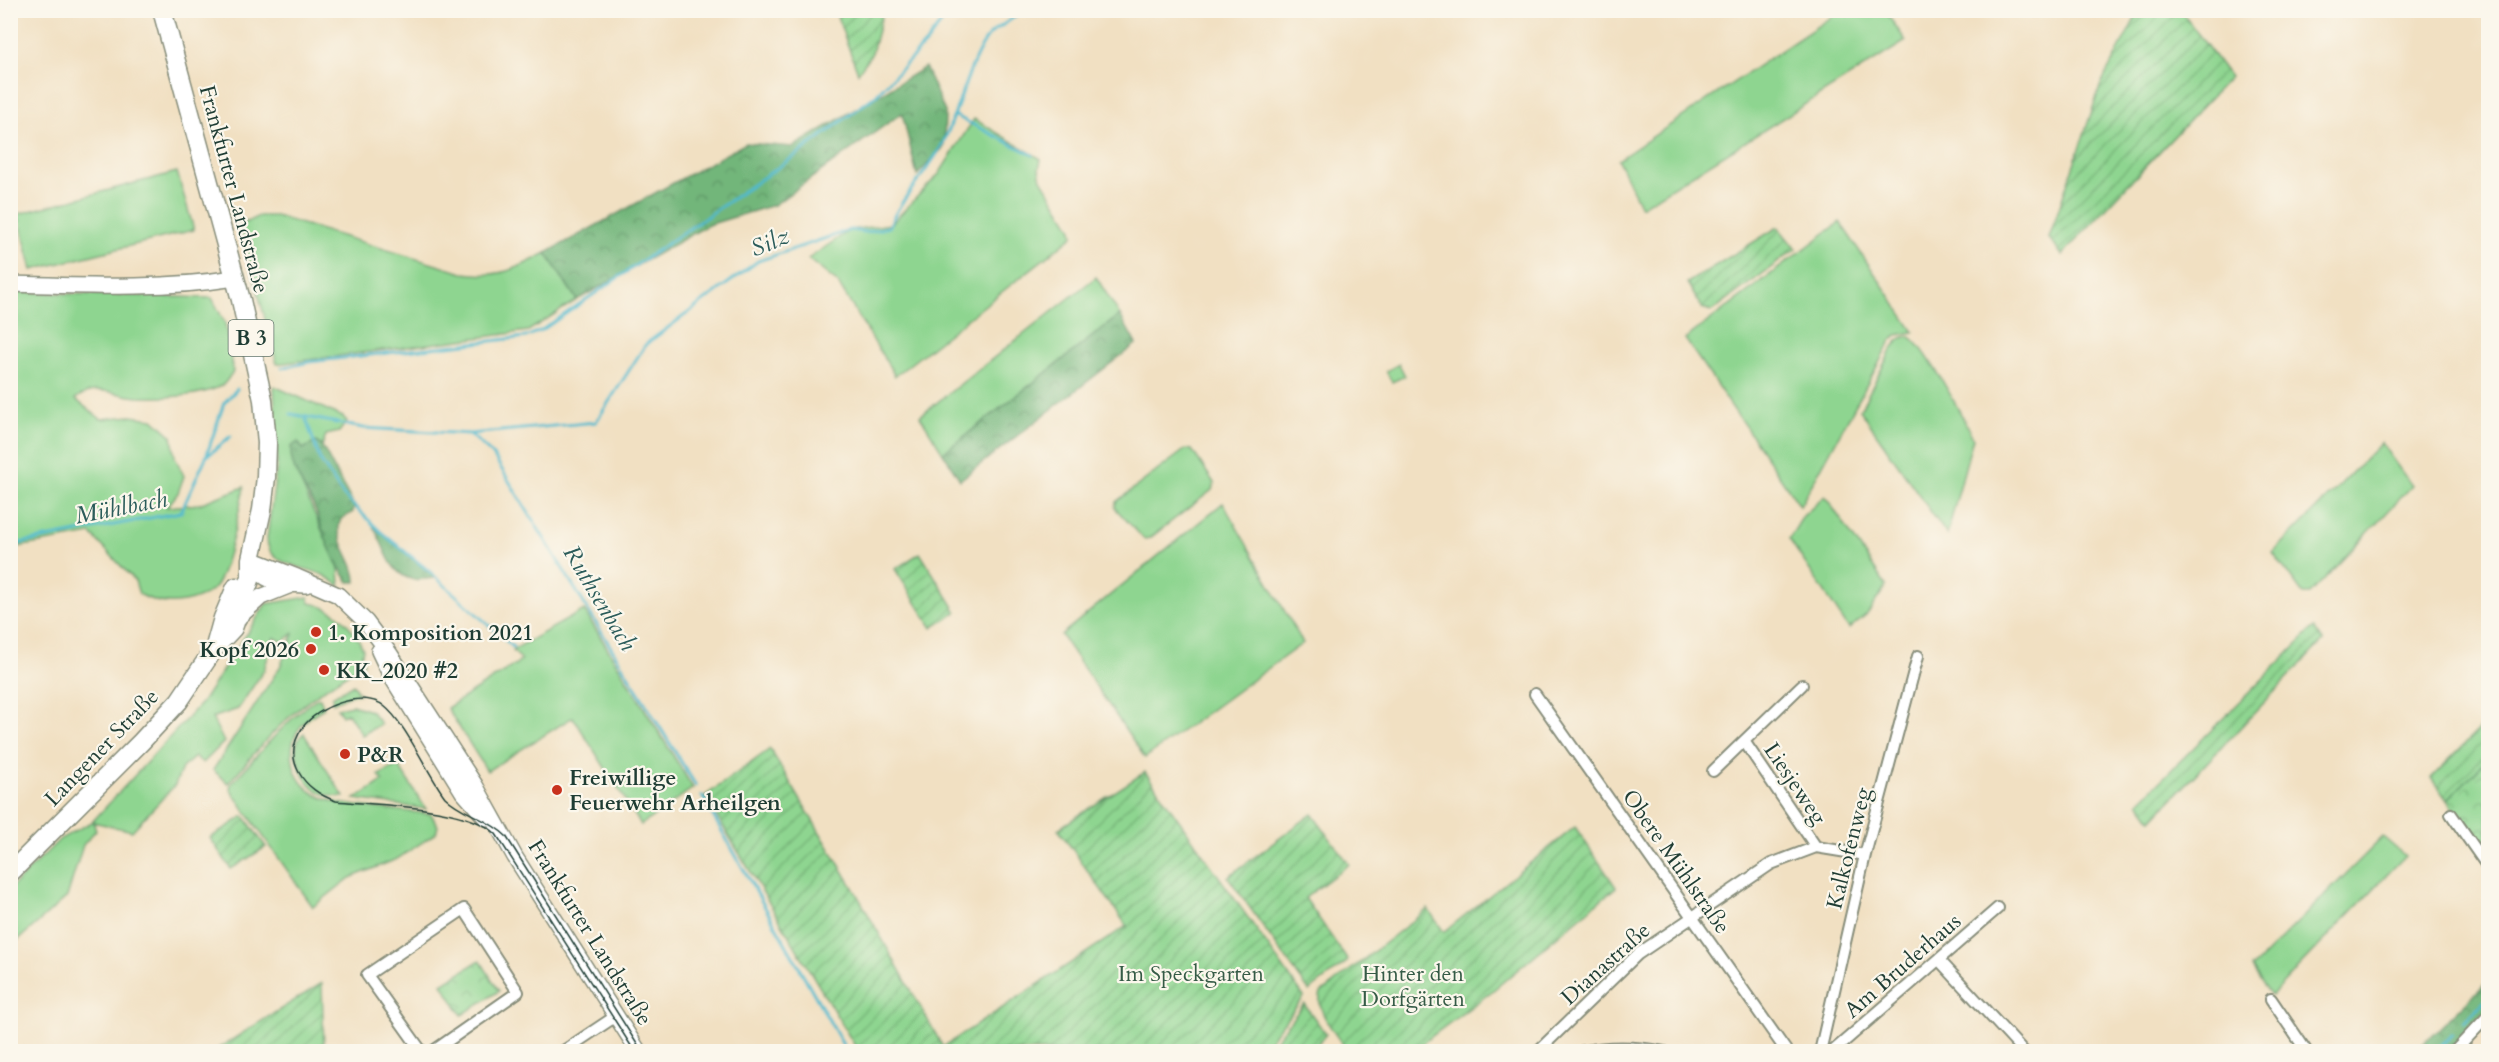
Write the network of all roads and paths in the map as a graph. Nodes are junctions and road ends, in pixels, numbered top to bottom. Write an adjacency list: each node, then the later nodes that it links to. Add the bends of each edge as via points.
1 (162, 10): 2 (main road, Frankfurter Landstraße / B 3)
2 (235, 278): 3 (street, via 145,288); 4 (main road, Frankfurter Landstraße / B 3, via 259,374 267,443 264,493)
3 (10, 284)
4 (251, 559): 5 (street, Frankfurter Landstraße, via 266,579); 6 (street, Frankfurter Landstraße); 7 (main road, Langener Straße / B 3, via 251,577); 8 (main road, Langener Straße / B 3, via 223,618)
5 (294, 584): 6 (street, Frankfurter Landstraße); 7 (street, Frankfurter Landstraße, via 261,597)
6 (317, 586): 23 (street, Frankfurter Landstraße, via 355,610 463,792 503,838)
7 (238, 618): 8 (main road, Langener Straße / B 3)
8 (216, 646): 18 (main road, Langener Straße / B 3, via 164,718)
9 (1918, 656): 16 (street, Kalkofenweg)
10 (1802, 685): 12 (street, Liesjeweg)
11 (1535, 694): 20 (street, Obere Mühlstraße)
12 (1744, 741): 13 (street, Liesjeweg); 15 (street, Liesjeweg)
13 (1713, 771)
14 (2451, 814): 17 (street)
15 (1816, 847): 16 (street, Dianastraße); 20 (street, Dianastraße, via 1771,864)
16 (1865, 855): 33 (street, Kalkofenweg)
17 (2488, 867)
18 (10, 873)
19 (1998, 908): 21 (street, Am Bruderhaus)
20 (1692, 916): 29 (street, Dianastraße, via 1638,954); 32 (street, Obere Mühlstraße)
21 (1940, 961): 34 (street, Am Bruderhaus); 35 (street)
22 (2271, 999): 36 (street)
23 (616, 1016): 27 (street); 28 (street, Frankfurter Landstraße)
24 (2488, 1016): 37 (street)
25 (422, 1052): 26 (street, via 368,975 464,909 518,992)
26 (432, 1052)
27 (562, 1052)
28 (639, 1052)
29 (1537, 1052)
30 (1578, 1052): 31 (street, via 1597,1048)
31 (1665, 1052)
32 (1787, 1052)
33 (1820, 1052)
34 (1832, 1052)
35 (2024, 1052)
36 (2307, 1052)
37 (2454, 1052)

